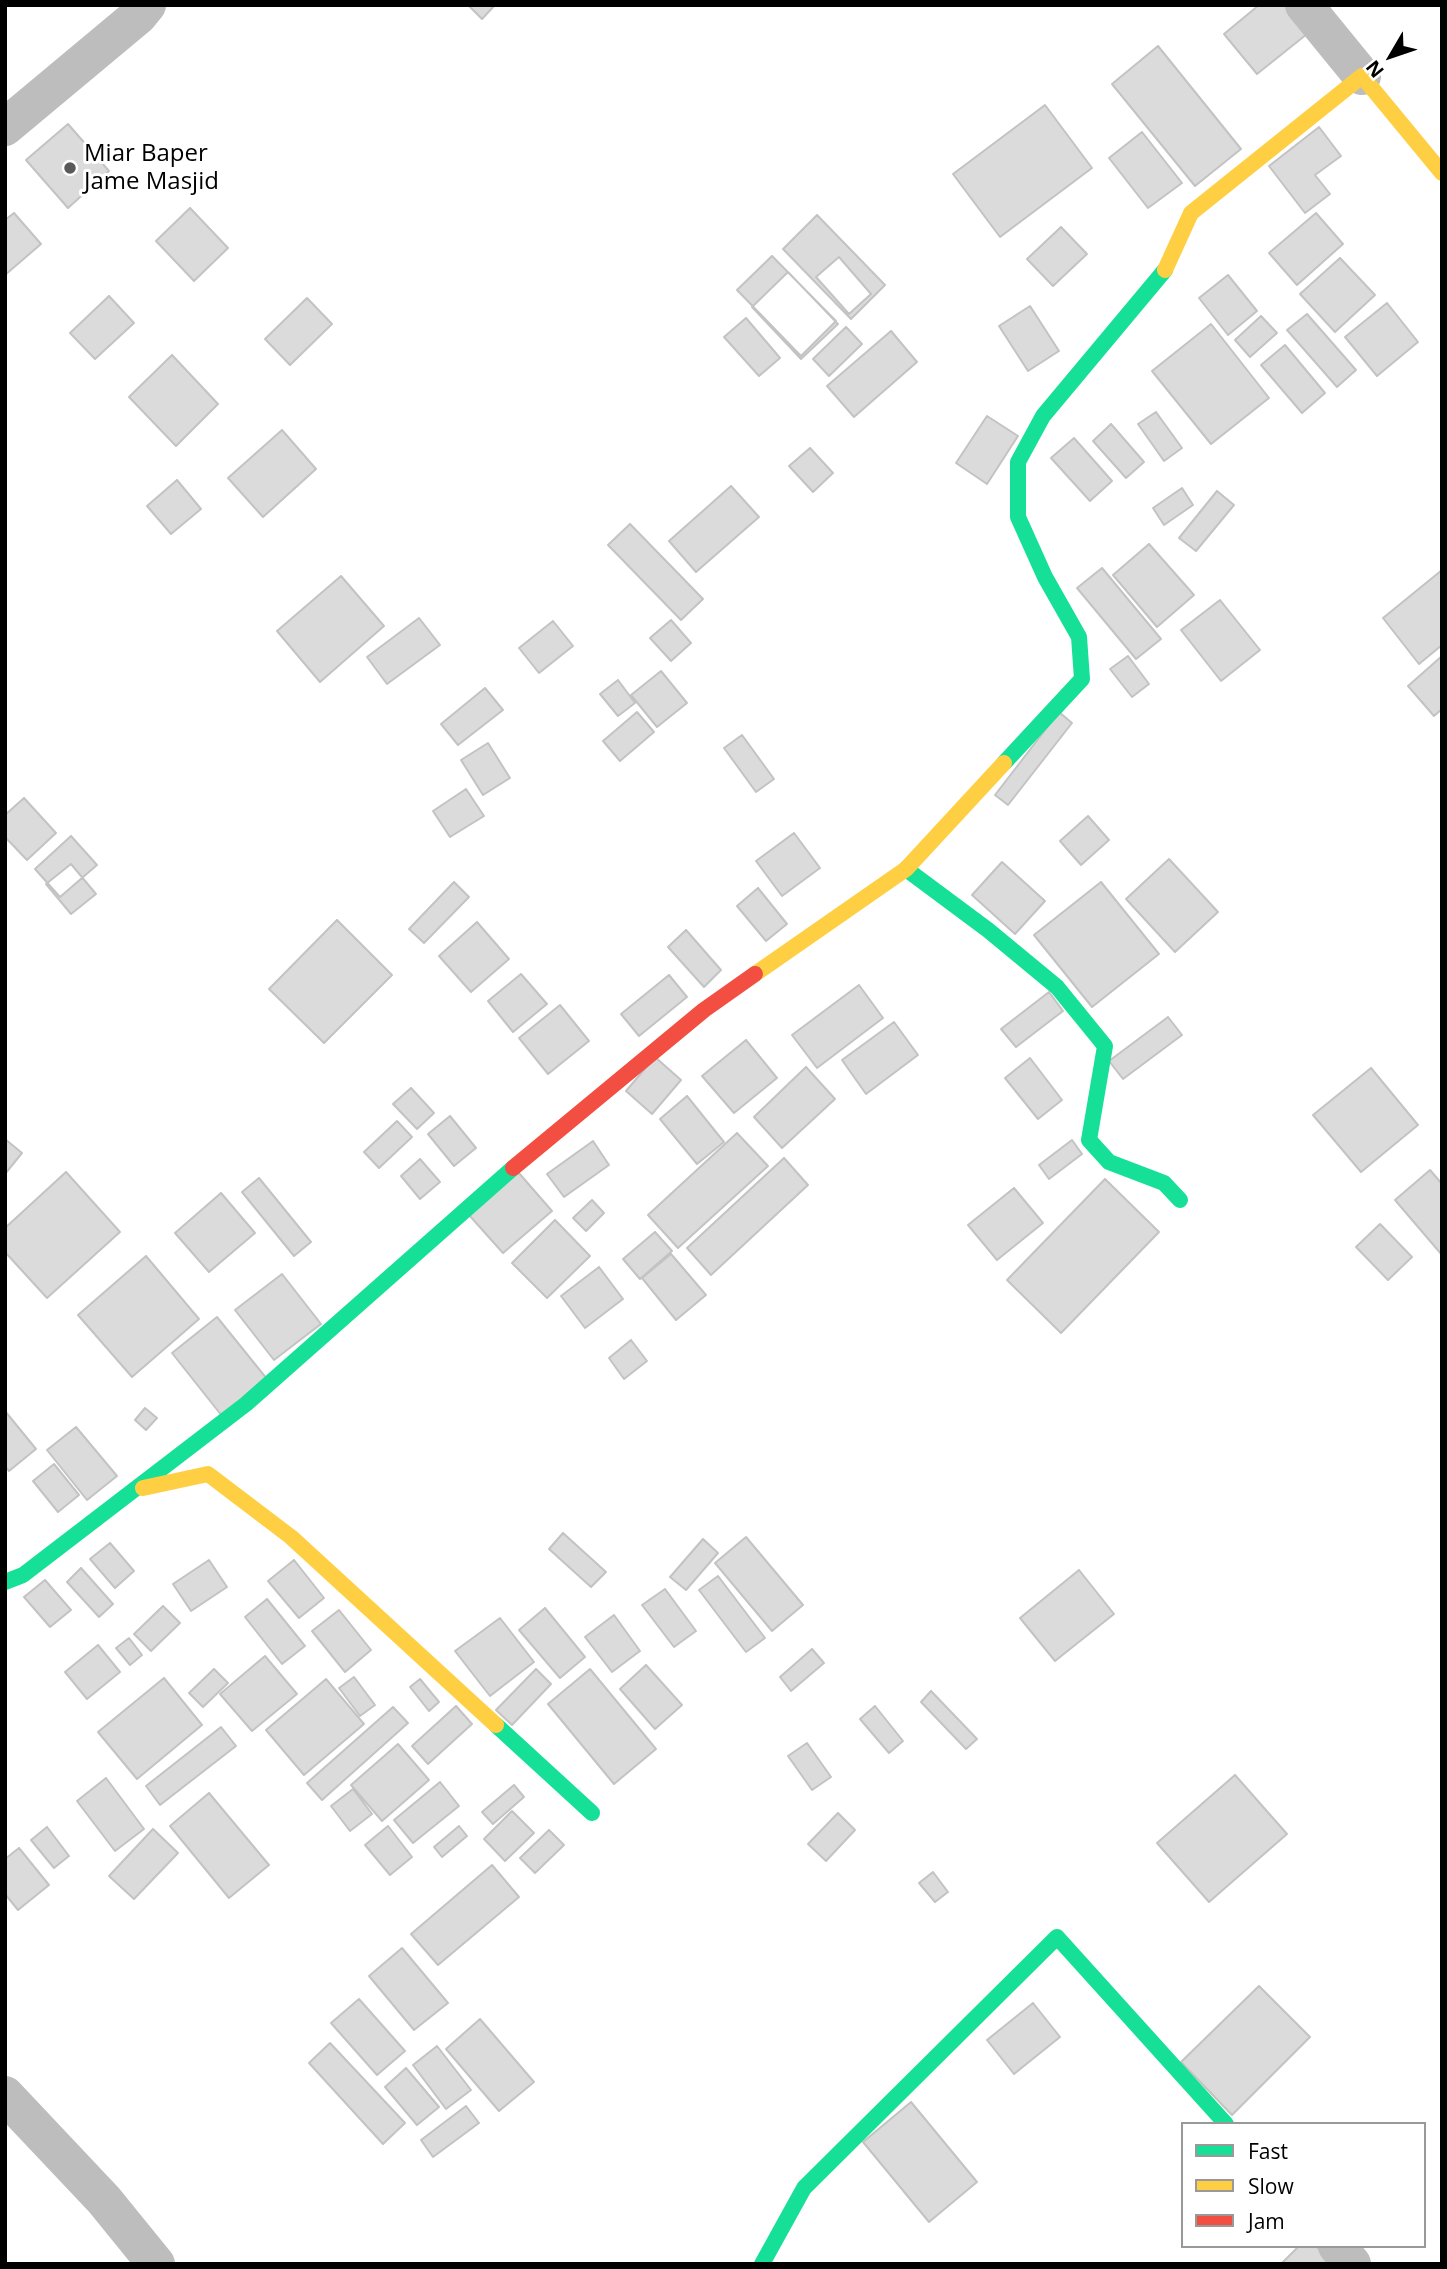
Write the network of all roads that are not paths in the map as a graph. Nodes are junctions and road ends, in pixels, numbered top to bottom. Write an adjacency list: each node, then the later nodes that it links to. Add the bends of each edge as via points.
1 (148, 5): 4 (street)
2 (1304, 5): 3 (street)
3 (1362, 76): 5 (street); 6 (street, via 1191,213 1166,268 1043,416 1018,463 1018,517 1079,637 1082,678)
4 (5, 127)
5 (1442, 173)
6 (906, 869): 7 (street, via 1057,987 1105,1046 1089,1140 1109,1162 1164,1183); 8 (street, via 704,1010 516,1165 246,1404)
7 (1180, 1200)
8 (134, 1490): 9 (street, via 23,1575); 10 (street, via 208,1474 291,1536)
9 (5, 1581)
10 (592, 1813)
11 (5, 2095): 14 (street, via 104,2200)
12 (1224, 2122): 15 (street, via 1057,1937 804,2189)
13 (1339, 2248): 16 (street)
14 (156, 2264)
15 (762, 2264)
16 (1352, 2264)

